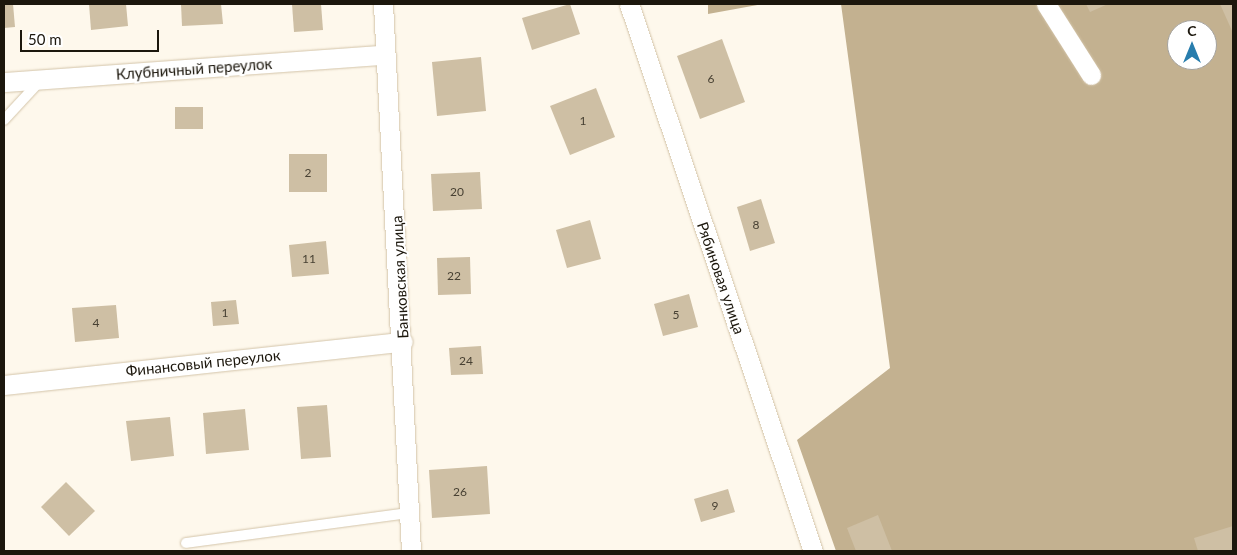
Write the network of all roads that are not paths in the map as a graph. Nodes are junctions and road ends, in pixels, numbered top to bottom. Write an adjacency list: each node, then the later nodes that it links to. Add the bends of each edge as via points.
1 (383, 4): 4 (street, Банковская улица)
2 (629, 4): 14 (street, Рябиновая улица)
3 (1046, 4): 5 (street)
4 (384, 55): 6 (street, Клубничный переулок); 9 (street, Банковская улица)
5 (1091, 75)
6 (41, 80): 7 (street, Клубничный переулок); 8 (lane)
7 (4, 82)
8 (4, 120)
9 (403, 342): 10 (street, Финансовый переулок); 11 (street, Банковская улица)
10 (4, 384)
11 (409, 513): 12 (lane); 13 (street, Банковская улица)
12 (186, 543)
13 (410, 551)
14 (813, 551)

